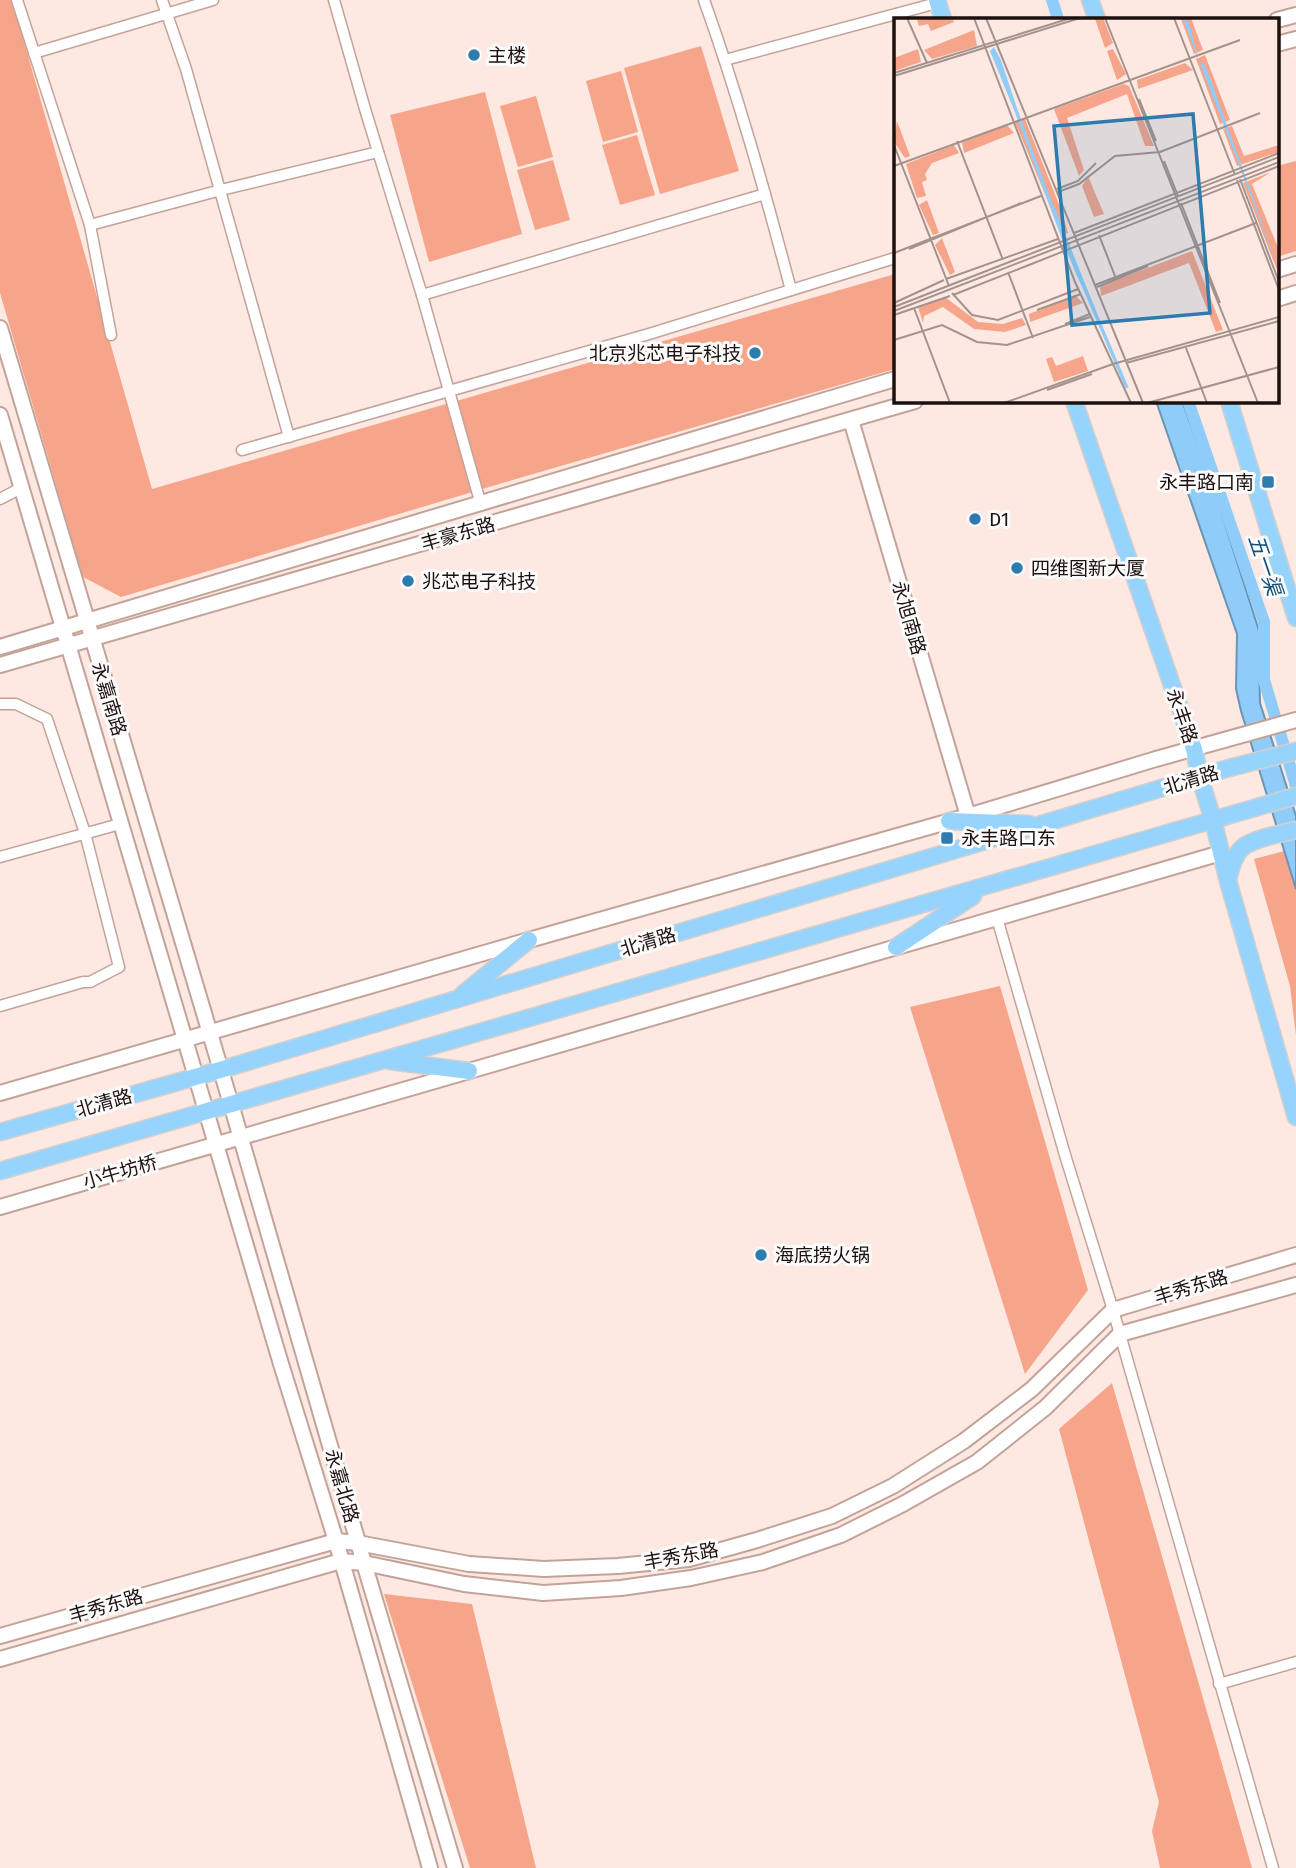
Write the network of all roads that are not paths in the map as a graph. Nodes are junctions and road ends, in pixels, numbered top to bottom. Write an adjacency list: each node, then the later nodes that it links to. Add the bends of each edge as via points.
1 (17, 0): 15 (street)
2 (162, 0): 8 (street)
3 (213, 0): 8 (street)
4 (334, 0): 17 (street)
5 (704, 0): 16 (street)
6 (1090, 0): 11 (main road)
7 (937, 1): 10 (main road); 16 (street)
8 (166, 14): 15 (street); 18 (street)
9 (1296, 15): 12 (street)
10 (943, 18)
11 (1097, 18)
12 (1278, 20)
13 (1296, 39): 14 (street)
14 (1278, 44)
15 (34, 53): 20 (street)
16 (725, 60): 19 (street)
17 (378, 152): 18 (street); 26 (street)
18 (221, 190): 20 (street); 37 (street)
19 (765, 194): 24 (street); 26 (street)
20 (90, 225): 29 (street)
21 (894, 258): 24 (street)
22 (1296, 264): 23 (street)
23 (1278, 270)
24 (791, 290): 31 (street)
25 (1296, 293): 27 (street)
26 (422, 295): 31 (street)
27 (1278, 299)
28 (0, 328): 43 (street, 永嘉南路)
29 (111, 335)
30 (894, 379): 41 (street, 丰豪东路)
31 (449, 391): 37 (street); 41 (street)
32 (912, 402): 36 (street, 丰豪东路)
33 (1074, 402): 51 (main road, 永丰路)
34 (1229, 402): 42 (main road)
35 (0, 415): 39 (street, 永嘉南路)
36 (851, 420): 45 (street, 丰豪东路); 55 (street, 永旭南路)
37 (289, 437): 38 (street)
38 (242, 450)
39 (21, 488): 40 (street); 44 (street, 永嘉南路)
40 (0, 499)
41 (481, 505): 43 (street, 丰豪东路)
42 (1296, 618)
43 (86, 622): 44 (street, 丰豪东路); 45 (street, 永嘉南路)
44 (64, 629): 46 (street, 永嘉南路); 47 (street, 丰豪东路)
45 (92, 640): 46 (street, 丰豪东路); 71 (street, 永嘉南路)
46 (69, 646): 48 (street, 丰豪东路); 58 (street, 永嘉南路)
47 (0, 647)
48 (0, 665)
49 (0, 704): 61 (street, via 16,705 47,719)
50 (1293, 722): 51 (street, 北清路)
51 (1194, 749): 53 (main road, 永丰路); 55 (street, 北清路)
52 (1296, 751): 53 (main road, 北清路)
53 (1200, 778): 56 (main road, 永丰路); 59 (main road, 北清路)
54 (1296, 796): 56 (main road, 北清路)
55 (968, 816): 57 (street, 北清路)
56 (1213, 820): 62 (main road, 永丰路); 65 (main road, 北清路)
57 (949, 821): 59 (main road); 67 (street, 北清路)
58 (120, 824): 61 (street); 72 (street, 永嘉南路)
59 (1042, 824): 69 (main road, 北清路)
60 (1296, 830): 64 (main road, via 1242,848 1233,860)
61 (85, 833): 63 (street); 70 (street, via 119,967 90,982)
62 (1221, 853): 64 (main road, 永丰路); 66 (street)
63 (0, 857)
64 (1228, 881): 80 (main road, 永丰路)
65 (987, 886): 68 (main road); 73 (main road, 北清路)
66 (997, 918): 68 (street); 88 (street)
67 (529, 940): 69 (main road); 71 (street, 北清路)
68 (896, 947): 75 (street)
69 (457, 999): 74 (main road, 北清路)
70 (0, 1006)
71 (209, 1033): 72 (street, 北清路); 74 (street, 永嘉南路)
72 (185, 1040): 76 (street, 永嘉南路); 77 (street, 北清路)
73 (385, 1060): 75 (main road); 78 (main road, 北清路)
74 (220, 1070): 76 (main road, 北清路); 78 (street, 永嘉南路)
75 (469, 1071): 82 (street)
76 (196, 1077): 79 (street, 永嘉南路); 81 (main road, 北清路)
77 (0, 1093)
78 (231, 1104): 79 (main road, 北清路); 82 (street, 永嘉北路)
79 (206, 1111): 83 (street, 永嘉北路); 84 (main road, 北清路)
80 (1296, 1117)
81 (0, 1132)
82 (240, 1137): 83 (street, 小牛坊桥); 91 (street, 永嘉北路)
83 (217, 1144): 85 (street, 小牛坊桥); 90 (street, 永嘉北路)
84 (0, 1171)
85 (0, 1207)
86 (1296, 1255): 88 (street, 丰秀东路)
87 (1296, 1285): 89 (street, 丰秀东路)
88 (1113, 1310): 89 (street); 91 (street, 丰秀东路, via 1032,1389 964,1441 893,1486 832,1516 757,1540 689,1559 544,1569 468,1564)
89 (1120, 1334): 93 (street, 丰秀东路, via 1045,1408 977,1462 841,1535 763,1563 621,1588 543,1593 464,1584); 97 (street)
90 (336, 1541): 91 (street, 丰秀东路); 92 (street, 永嘉北路); 94 (street, 丰秀东路)
91 (358, 1543): 93 (street, 永嘉北路)
92 (341, 1561): 93 (street, 丰秀东路); 95 (street, 丰秀东路); 98 (street, 永嘉北路)
93 (364, 1563): 99 (street, 永嘉北路)
94 (0, 1636)
95 (0, 1659)
96 (1296, 1662): 97 (street)
97 (1219, 1684): 100 (street)
98 (430, 1868)
99 (455, 1868)
100 (1273, 1868)

